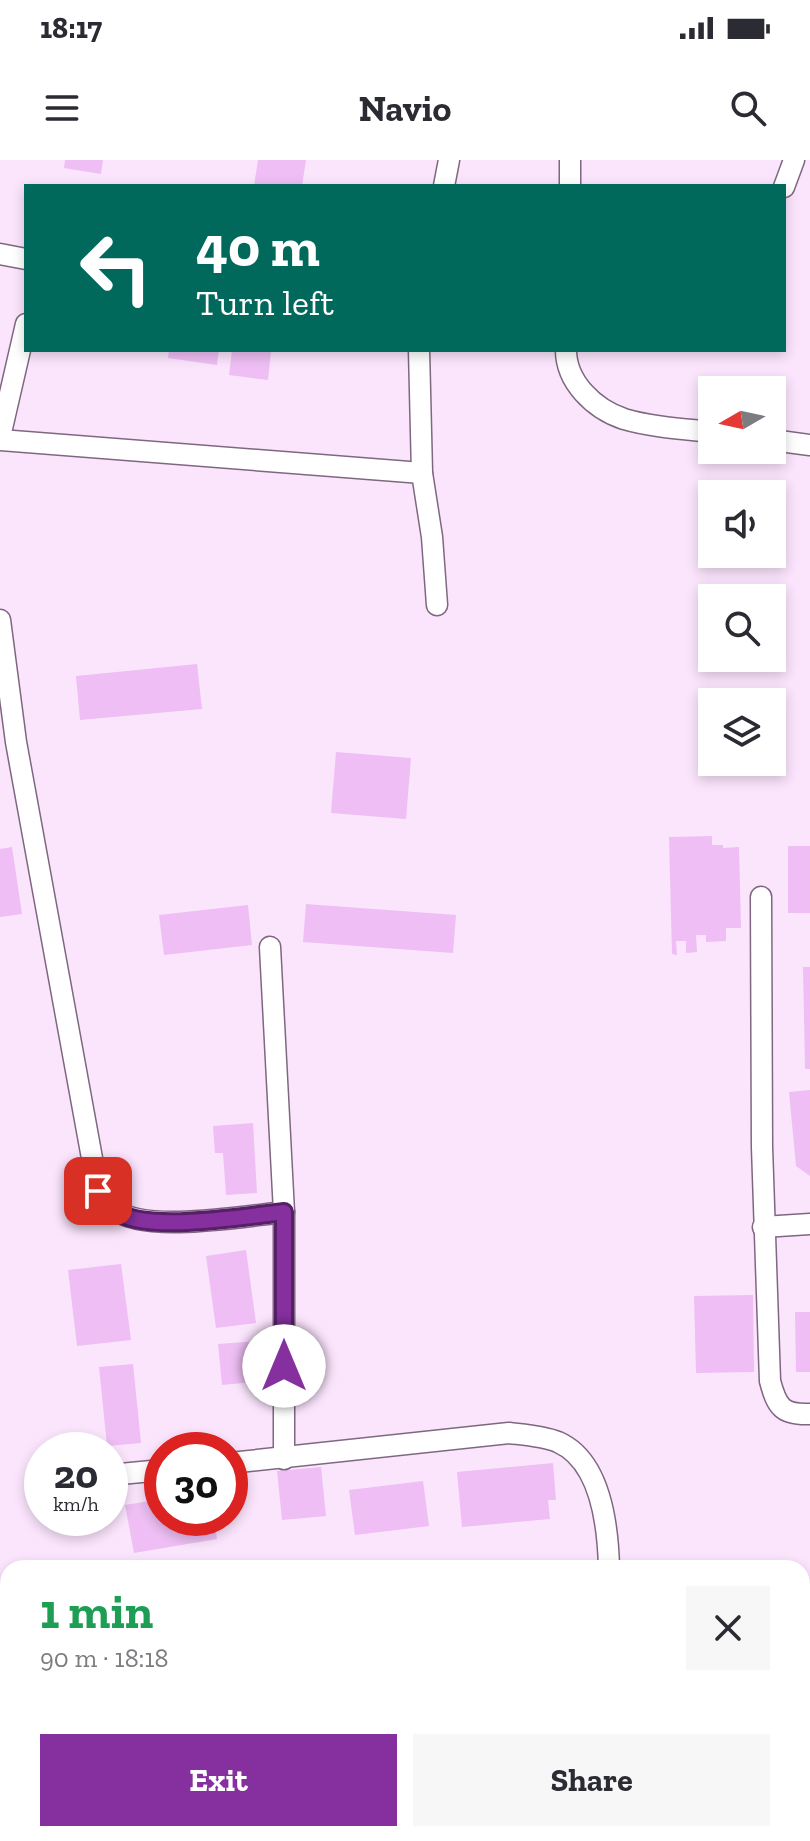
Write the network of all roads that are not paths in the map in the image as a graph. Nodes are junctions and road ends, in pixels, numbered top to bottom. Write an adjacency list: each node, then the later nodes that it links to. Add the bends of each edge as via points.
1 (449, 160): 4 (street)
2 (570, 160): 5 (street)
3 (794, 160): 6 (street)
4 (444, 184)
5 (570, 184)
6 (785, 184)
7 (0, 254): 8 (street)
8 (24, 259)
9 (24, 333): 13 (street)
10 (419, 352): 16 (street)
11 (566, 352): 12 (street, via 575,384 595,403 622,418)
12 (698, 430)
13 (0, 438): 16 (street)
14 (786, 442): 15 (street)
15 (810, 445)
16 (422, 473): 17 (street)
17 (437, 605)
18 (0, 620): 21 (street, via 16,742 98,1191 115,1211 136,1220 170,1223)
19 (761, 897): 23 (street)
20 (270, 947): 21 (street)
21 (284, 1212): 25 (street)
22 (810, 1224): 23 (street)
23 (763, 1227): 24 (street, via 770,1381 781,1408)
24 (810, 1414)
25 (284, 1459): 26 (street); 27 (street, via 509,1433 535,1435 560,1443 592,1474)
26 (248, 1462)
27 (609, 1560)

